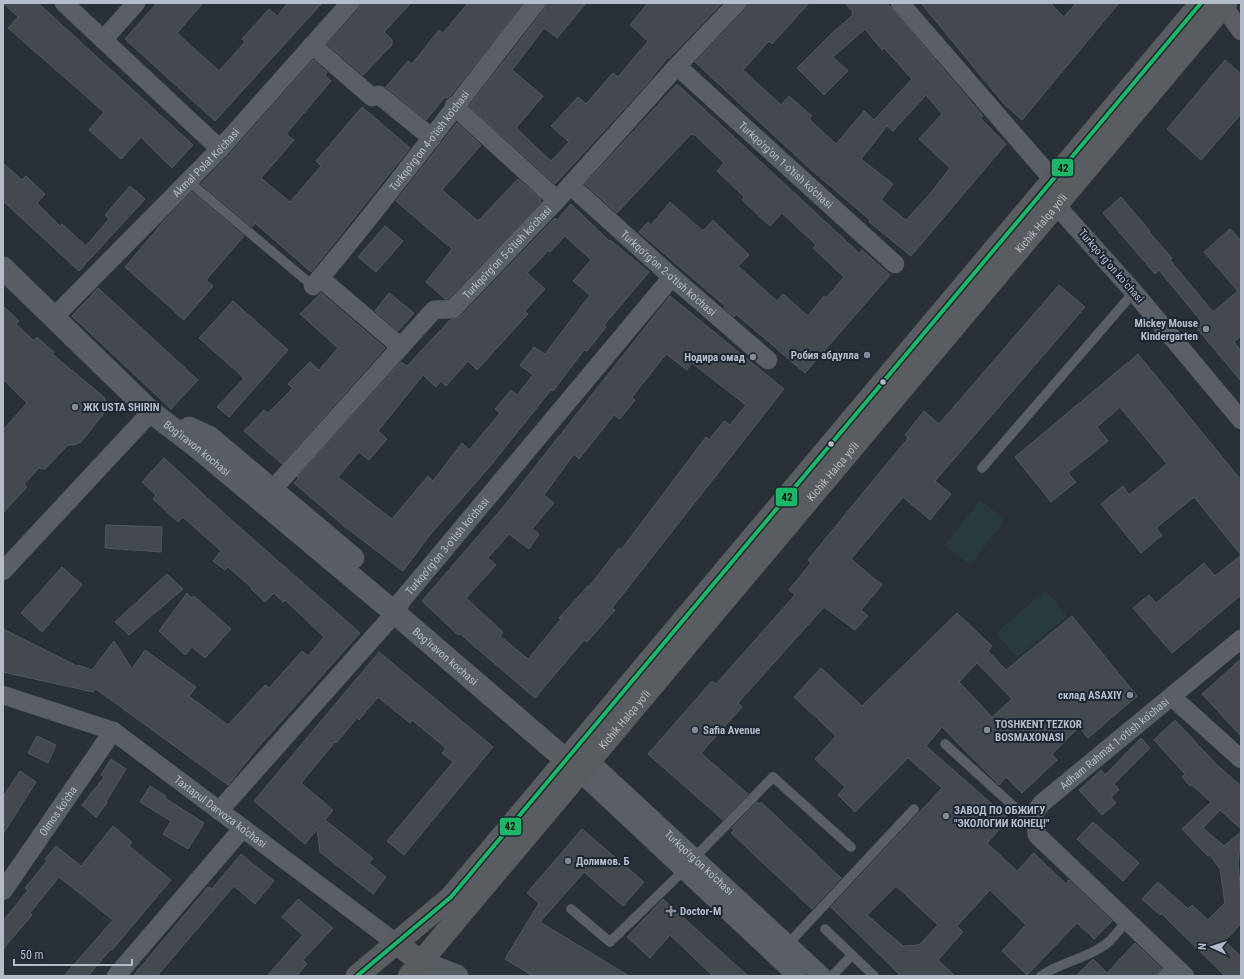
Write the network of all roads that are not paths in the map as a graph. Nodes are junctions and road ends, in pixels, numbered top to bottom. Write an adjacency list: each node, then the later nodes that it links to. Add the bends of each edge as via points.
1 (64, 3): 10 (street)
2 (136, 3): 10 (street)
3 (350, 3): 11 (street, Akmal Polat Ko'chasi)
4 (536, 3): 13 (street, Turkqo'rg'on 4-o'tish ko'chasi)
5 (737, 3): 12 (street, Turkqo'rg'on 5-o'tish ko'chasi)
6 (900, 3): 18 (street, Turkqoʻrgʻon koʻchasi)
7 (1202, 3): 18 (highway, Kichik Halqa yo'li)
8 (1223, 4): 9 (street); 18 (highway, Kichik Halqa yo'li)
9 (1241, 31)
10 (103, 40): 15 (street)
11 (312, 45): 14 (street, via 372,97 379,95); 15 (street, Akmal Polat Ko'chasi)
12 (677, 66): 17 (street, Turkqo'rg'on 5-o'tish ko'chasi); 20 (street, Turkqo'rg'on 1-o'tish ko'chasi)
13 (454, 106): 14 (street, Turkqo'rg'on 4-o'tish ko'chasi); 19 (street)
14 (432, 138): 23 (street, Turkqo'rg'on 4-o'tish ko'chasi)
15 (220, 149): 16 (street, Akmal Polat Ko'chasi)
16 (188, 181): 23 (lane); 25 (street, Akmal Polat Ko'chasi)
17 (570, 186): 19 (street, Turkqo'rg'on 5-o'tish ko'chasi); 22 (street, Turkqo'rg'on 2-o'tish ko'chasi)
18 (1054, 193): 24 (street, Turkqoʻrgʻon koʻchasi); 40 (highway, Kichik Halqa yo'li)
19 (557, 200): 26 (street, Turkqo'rg'on 5-o'tish ko'chasi, via 453,309 434,310)
20 (895, 264)
21 (3, 268): 25 (street)
22 (672, 278): 27 (street, Turkqo'rg'on 2-o'tish ko'chasi); 33 (street, Turkqo'rg'on 3-o'tish ko'chasi)
23 (316, 282): 26 (street)
24 (1134, 292): 29 (street, Turkqoʻrgʻon koʻchasi); 30 (lane)
25 (55, 316): 28 (street)
26 (401, 347): 31 (street, Turkqo'rg'on 5-o'tish ko'chasi)
27 (768, 360)
28 (151, 412): 31 (street, Bog'iravon kochasi, via 209,437); 32 (street); 33 (street, Bog'iravon kochasi)
29 (1241, 420)
30 (982, 468)
31 (273, 489): 33 (street, Bog'iravon kochasi)
32 (3, 571)
33 (399, 607): 40 (street, Bog'iravon kochasi); 42 (street, Turkqo'rg'on 3-o'tish ko'chasi)
34 (1241, 639): 36 (street, Adham Rahmat 1-o'tish ko'chasi)
35 (3, 695): 37 (street, Taxtapul Darvoza ko'chasi)
36 (1172, 697): 39 (street); 43 (street, Adham Rahmat 1-o'tish ko'chasi, via 1042,803)
37 (113, 732): 42 (street, Taxtapul Darvoza ko'chasi); 47 (street, Olmos ko'cha)
38 (945, 744): 43 (lane, via 1020,812)
39 (1241, 759)
40 (578, 760): 46 (street, Turkqo'rg'on ko'chasi); 51 (highway, Kichik Halqa yo'li, via 452,897); 54 (highway, Kichik Halqa yo'li)
41 (914, 809): 52 (lane)
42 (219, 811): 44 (street, Taxtapul Darvoza ko'chasi)
43 (1034, 813): 49 (street, via 1037,835)
44 (243, 828): 51 (street, Taxtapul Darvoza ko'chasi); 56 (street)
45 (851, 847): 46 (lane, via 773,777)
46 (690, 864): 48 (lane, via 610,942); 52 (street, Turkqo'rg'on ko'chasi); 59 (street, Turkqo'rg'on ko'chasi)
47 (3, 891)
48 (571, 908)
49 (1127, 921): 55 (street); 63 (lane, via 1106,944)
50 (825, 929): 53 (lane)
51 (396, 943): 54 (street, Taxtapul Darvoza ko'chasi); 57 (highway, Kichik Halqa yo'li)
52 (788, 944): 60 (street, Turkqo'rg'on ko'chasi)
53 (852, 954): 61 (lane); 62 (lane)
54 (419, 971): 58 (street, Taxtapul Darvoza ko'chasi)
55 (1173, 972)
56 (116, 976)
57 (357, 976)
58 (457, 976)
59 (797, 976)
60 (822, 976)
61 (832, 976)
62 (874, 976)
63 (1041, 976)

